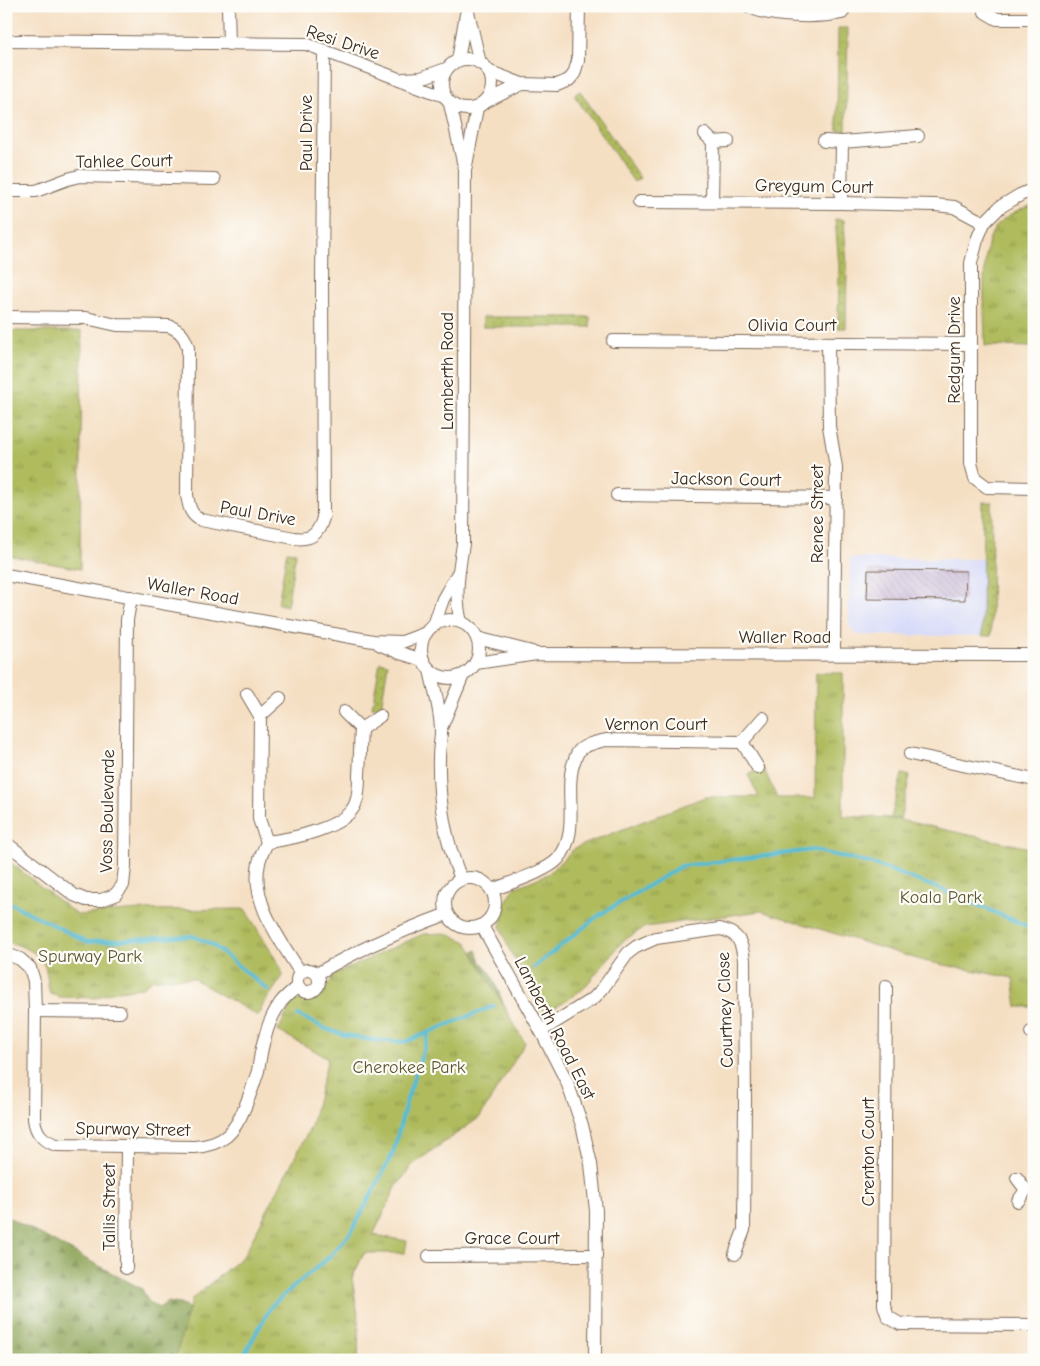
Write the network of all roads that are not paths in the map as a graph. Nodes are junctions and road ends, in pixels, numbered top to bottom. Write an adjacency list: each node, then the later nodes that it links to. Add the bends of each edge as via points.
1 (228, 6): 9 (street)
2 (579, 6): 15 (street, via 578,62 574,74 557,85)
3 (748, 6): 4 (street, via 777,15 829,16 842,12)
4 (846, 6)
5 (984, 6): 7 (street, via 986,12 998,19)
6 (466, 7): 11 (street, Lamberth Road); 12 (street, Lamberth Road)
7 (1034, 19)
8 (6, 41): 9 (street, Resi Drive)
9 (229, 44): 10 (street, Resi Drive, via 306,44)
10 (324, 50): 14 (street, Resi Drive); 30 (street, Paul Drive, via 323,518 316,533 310,538 294,538 201,520 191,514 188,505 188,348 177,329 86,318)
11 (458, 60): 12 (street, via 473,60); 13 (street)
12 (484, 67): 15 (street); 17 (street, Lamberth Road, via 492,87)
13 (446, 69): 14 (street, Resi Drive, via 422,78); 16 (street, Lamberth Road, via 441,82)
14 (398, 80): 16 (street, Resi Drive)
15 (522, 84): 17 (street)
16 (447, 100): 17 (street, via 463,110); 22 (street, Lamberth Road)
17 (481, 105): 22 (street, Lamberth Road)
18 (918, 136): 21 (street)
19 (728, 141): 27 (street, via 709,138)
20 (824, 141): 21 (street)
21 (842, 142): 28 (street)
22 (466, 171): 37 (street, Lamberth Road, via 463,544)
23 (214, 179): 25 (street, Tahlee Court, via 79,176 36,192)
24 (1034, 188): 29 (street, Redgum Drive, via 1000,207)
25 (6, 192)
26 (639, 202): 27 (street, Greygum Court)
27 (712, 202): 28 (street, Greygum Court)
28 (841, 203): 29 (street, Greygum Court, via 954,207)
29 (984, 222): 33 (street, Redgum Drive, via 971,263)
30 (6, 317)
31 (613, 341): 32 (street, Olivia Court)
32 (828, 343): 33 (street, Olivia Court); 36 (street, Renee Street, via 829,426 836,467)
33 (971, 344): 34 (street, Redgum Drive, via 971,464 975,478 987,487)
34 (1034, 488)
35 (617, 496): 36 (street, Jackson Court)
36 (836, 498): 45 (street, Renee Street)
37 (459, 570): 40 (street, Lamberth Road, via 457,600); 41 (street, Lamberth Road)
38 (6, 575): 39 (street, Waller Road)
39 (132, 597): 43 (street, Waller Road); 63 (street, Voss Boulevarde, via 127,620 123,885 115,895 101,900 86,900 74,895)
40 (461, 622): 41 (street, via 443,621); 42 (street)
41 (430, 629): 43 (street, Waller Road, via 402,642); 48 (street, via 421,651)
42 (477, 638): 44 (street, Waller Road); 47 (street, via 479,651)
43 (373, 641): 48 (street, Waller Road)
44 (537, 654): 45 (street, Waller Road); 47 (street, Waller Road)
45 (834, 654): 46 (street, Waller Road)
46 (1034, 655)
47 (476, 663): 49 (street)
48 (426, 665): 49 (street, via 446,678); 57 (street, via 436,695)
49 (463, 675): 57 (street)
50 (247, 694): 53 (street)
51 (280, 698): 53 (street)
52 (344, 712): 56 (street)
53 (260, 716): 62 (street, via 258,819)
54 (380, 716): 56 (street)
55 (763, 718): 58 (street)
56 (361, 729): 62 (street, via 358,795 354,808 344,818 317,831)
57 (441, 729): 64 (street, via 440,790 446,833)
58 (742, 742): 60 (street); 65 (street, Vernon Court, via 606,740 590,744 578,752 571,768 569,838 563,852 543,870)
59 (910, 754): 61 (street)
60 (758, 768)
61 (1034, 780)
62 (267, 842): 69 (street, via 259,863 259,895 266,916)
63 (6, 843)
64 (461, 879): 65 (street, via 479,879); 66 (street, via 454,883 445,897)
65 (492, 890): 67 (street, via 495,898 493,914)
66 (447, 914): 67 (street, via 458,926); 70 (street, via 334,963)
67 (482, 926): 75 (street, Lamberth Road East)
68 (6, 954): 73 (street, Spurway Street, via 20,959 30,968)
69 (300, 972): 70 (street, via 309,969); 71 (street)
70 (317, 974): 71 (street, via 319,983 314,990 305,992)
71 (298, 986): 76 (street, Spurway Street, via 282,1002 272,1019 252,1090 238,1124 228,1135 206,1146)
72 (886, 986): 84 (street, Crenton Court, via 884,1305 888,1317 900,1324)
73 (35, 1011): 74 (street); 76 (street, Spurway Street, via 35,1129 47,1142 57,1146)
74 (120, 1012)
75 (541, 1031): 80 (street, Courtney Close, via 594,998 636,947 656,938 720,929 735,935 743,948 744,960 745,1102 744,1230); 81 (street, Lamberth Road East, via 567,1082 582,1125 591,1164)
76 (127, 1146): 83 (street, Tallis Street)
77 (1017, 1178): 78 (street)
78 (1030, 1190): 79 (street)
79 (1018, 1201)
80 (735, 1254)
81 (596, 1255): 82 (street, Grace Court); 85 (street, Lamberth Road East)
82 (429, 1256)
83 (126, 1268)
84 (1034, 1325)
85 (595, 1360)

